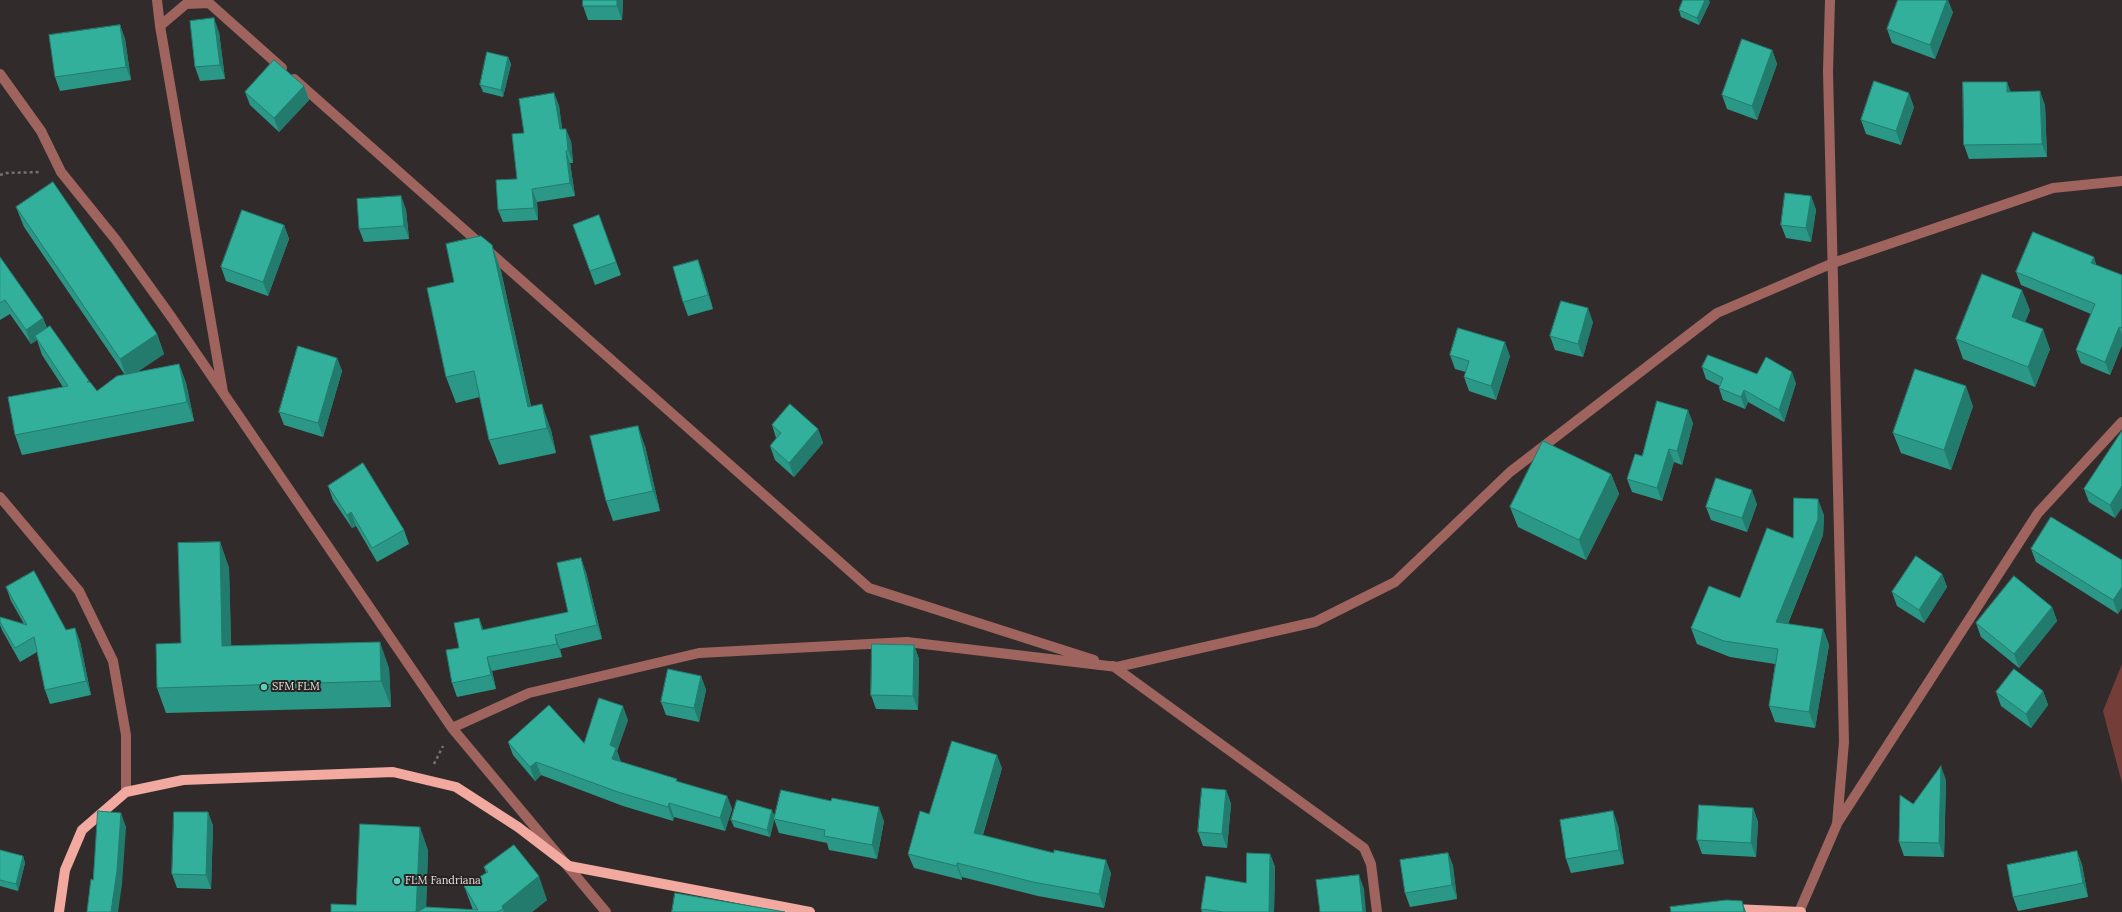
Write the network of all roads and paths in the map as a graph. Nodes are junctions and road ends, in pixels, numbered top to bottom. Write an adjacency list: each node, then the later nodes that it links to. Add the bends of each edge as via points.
1 (157, 0): 4 (street)
2 (1830, 0): 9 (street, via 1828,71)
3 (210, 2): 4 (street, via 186,4); 13 (street, via 869,588)
4 (160, 26): 10 (street)
5 (0, 74): 6 (street, via 41,131)
6 (61, 172): 7 (path); 10 (street, via 116,240)
7 (0, 175)
8 (2122, 181): 9 (street, via 2053,188)
9 (1833, 263): 13 (street, via 1717,313 1510,472 1395,582 1315,622); 17 (street, via 1844,742)
10 (223, 396): 14 (street)
11 (2122, 422): 17 (street, via 2038,513)
12 (0, 497): 16 (street, via 79,591 113,660 126,735)
13 (1117, 667): 14 (street, via 907,642 699,653 529,693); 23 (street, via 1364,848 1371,864)
14 (452, 728): 15 (path); 18 (street)
15 (426, 780): 16 (main road, via 393,772 183,780); 18 (main road, via 456,787 518,827)
16 (126, 792): 20 (main road, via 82,830 65,870)
17 (1837, 824): 24 (street)
18 (569, 866): 21 (street); 22 (main road)
19 (1725, 908): 24 (main road)
20 (59, 912)
21 (606, 912)
22 (810, 912)
23 (1377, 912)
24 (1800, 912)

